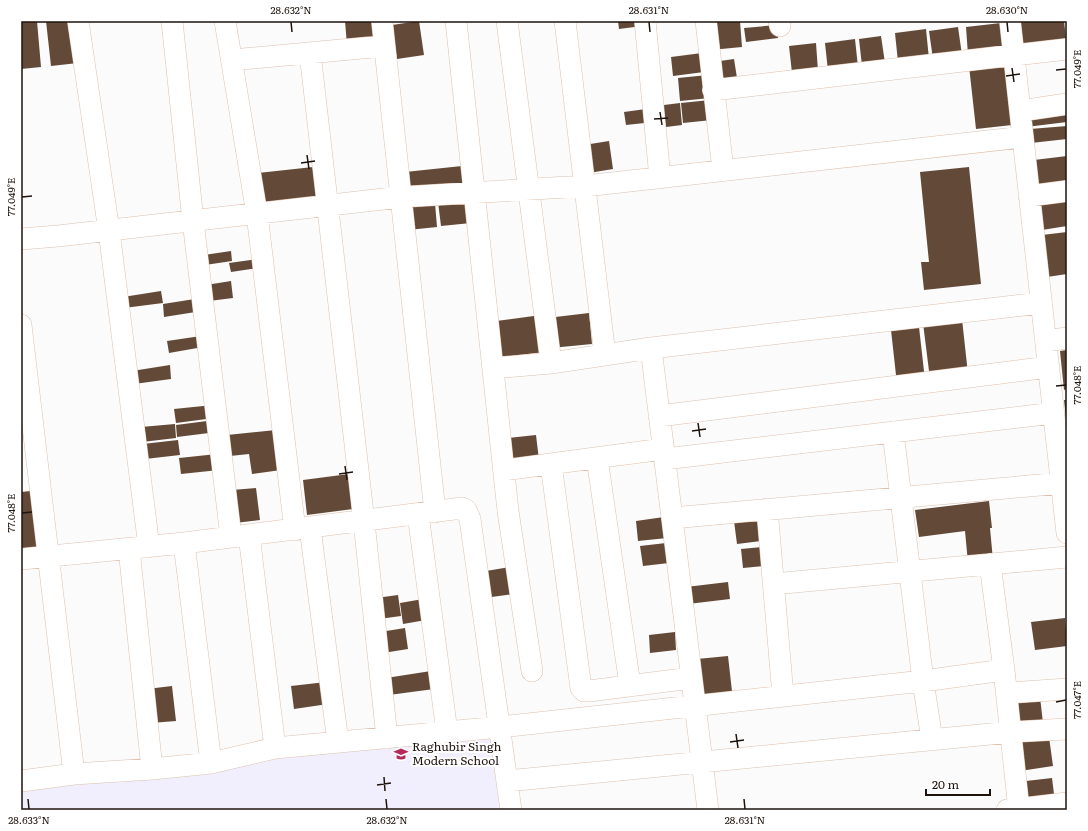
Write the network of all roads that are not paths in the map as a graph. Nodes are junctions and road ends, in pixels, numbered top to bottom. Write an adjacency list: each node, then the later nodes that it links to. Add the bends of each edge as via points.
1 (78, 21): 31 (street)
2 (172, 21): 30 (street)
3 (225, 21): 15 (street)
4 (382, 21): 11 (street)
5 (456, 21): 24 (street)
6 (507, 21): 23 (street)
7 (565, 21): 22 (street)
8 (645, 21): 21 (street)
9 (706, 21): 16 (street)
10 (1010, 21): 14 (street)
11 (384, 46): 13 (street); 27 (street)
12 (1067, 49): 14 (street)
13 (310, 53): 15 (street); 28 (street)
14 (1014, 55): 16 (street); 18 (street)
15 (232, 60): 29 (street)
16 (713, 90): 20 (street)
17 (1067, 104): 18 (street)
18 (1020, 111): 19 (street)
19 (1023, 137): 20 (street); 26 (street)
20 (723, 170): 21 (street)
21 (660, 178): 22 (street)
22 (585, 186): 23 (street); 38 (street)
23 (530, 189): 24 (street); 39 (street)
24 (474, 191): 27 (street); 40 (street)
25 (1067, 191): 26 (street)
26 (1029, 196): 33 (street)
27 (401, 197): 28 (street); 52 (street)
28 (328, 205): 29 (street); 54 (street)
29 (257, 214): 30 (street); 55 (street)
30 (193, 221): 31 (street); 57 (street)
31 (109, 231): 32 (street); 59 (street)
32 (21, 239)
33 (1041, 303): 36 (street); 37 (street)
34 (21, 325): 60 (street)
35 (1067, 338): 36 (street)
36 (1046, 341): 41 (street)
37 (651, 348): 38 (street); 43 (street)
38 (605, 355): 39 (street)
39 (551, 363): 40 (street)
40 (493, 368): 48 (street)
41 (1048, 368): 42 (street); 43 (street)
42 (1057, 400): 44 (street); 49 (street)
43 (659, 416): 45 (street)
44 (893, 432): 45 (street); 50 (street)
45 (664, 454): 46 (street); 53 (street)
46 (597, 458): 47 (street); 70 (street)
47 (551, 464): 48 (street); 70 (street, via 581,688 588,692)
48 (504, 470): 67 (street)
49 (1062, 483): 50 (street); 56 (street)
50 (902, 496): 51 (street); 64 (street)
51 (767, 509): 53 (street); 65 (street)
52 (427, 513): 54 (street); 75 (street, via 462,508 469,514); 77 (street)
53 (672, 518): 68 (street)
54 (364, 522): 55 (street); 79 (street)
55 (303, 529): 57 (street); 81 (street)
56 (1067, 533)
57 (240, 536): 58 (street); 82 (street)
58 (184, 543): 59 (street); 84 (street)
59 (139, 548): 60 (street); 85 (street)
60 (48, 556): 62 (street); 86 (street)
61 (1067, 557): 63 (street)
62 (21, 559)
63 (990, 564): 64 (street); 66 (street)
64 (911, 572): 65 (street); 69 (street)
65 (773, 584): 73 (street)
66 (1004, 670): 69 (street); 72 (street)
67 (532, 671)
68 (691, 678): 70 (street); 74 (street)
69 (923, 681): 73 (street); 80 (street)
70 (630, 685)
71 (1067, 689): 72 (street)
72 (1006, 693): 78 (street)
73 (783, 696): 74 (street)
74 (695, 705): 75 (street); 83 (street)
75 (500, 727): 77 (street); 88 (street)
76 (1067, 729): 78 (street)
77 (447, 732): 79 (street)
78 (1011, 732): 80 (street); 92 (street)
79 (387, 738): 81 (street)
80 (932, 740): 83 (street)
81 (338, 742): 82 (street)
82 (275, 748): 84 (street)
83 (702, 762): 88 (street); 91 (street)
84 (211, 763): 85 (street)
85 (152, 769): 86 (street)
86 (74, 774): 87 (street)
87 (21, 781)
88 (507, 781): 90 (street)
89 (1067, 804): 92 (street)
90 (511, 810)
91 (708, 810)
92 (1015, 810)

